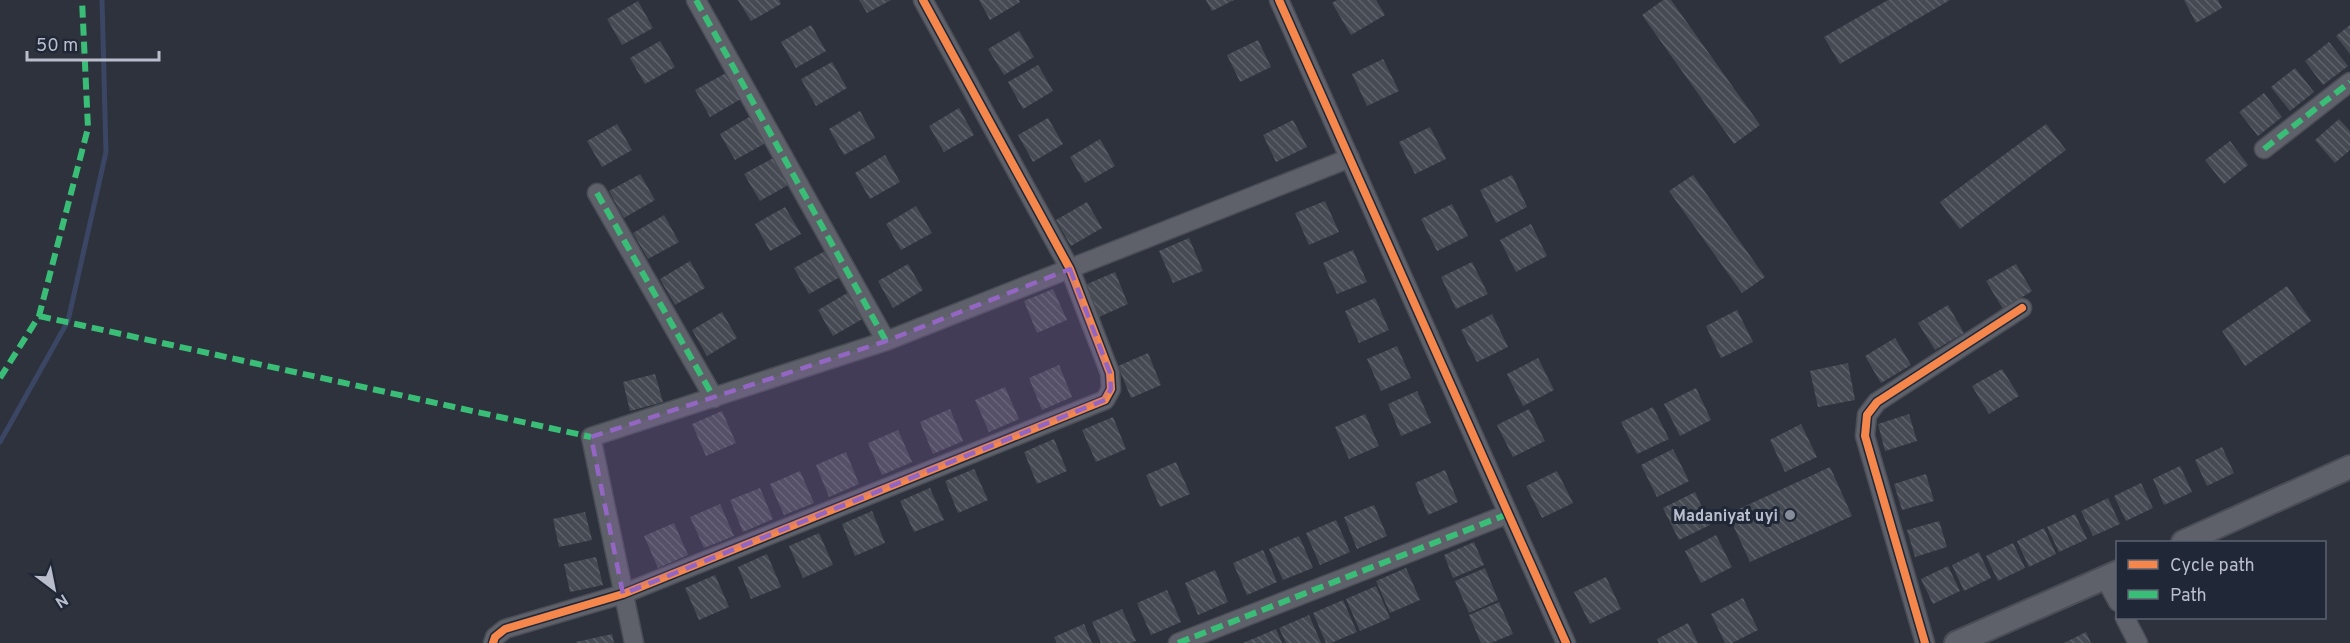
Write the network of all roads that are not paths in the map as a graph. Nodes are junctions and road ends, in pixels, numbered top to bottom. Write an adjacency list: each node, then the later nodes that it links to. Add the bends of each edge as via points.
1 (696, 0): 10 (street)
2 (923, 0): 8 (street)
3 (1279, 0): 6 (street)
4 (2350, 82): 5 (street)
5 (2264, 148)
6 (1350, 158): 8 (street); 13 (street)
7 (597, 193): 11 (street)
8 (1070, 269): 10 (street); 16 (street, via 1110,373 1111,389 1105,400)
9 (2022, 308): 23 (street, via 1877,402 1867,415 1865,436)
10 (886, 340): 11 (street)
11 (714, 398): 16 (street, via 591,438)
12 (2350, 467): 14 (street)
13 (1508, 514): 21 (street); 22 (street)
14 (2187, 541)
15 (2111, 575): 17 (street); 24 (street)
16 (623, 594): 19 (street, via 505,629); 20 (street)
17 (2116, 594)
18 (2126, 619): 25 (street)
19 (493, 643)
20 (634, 643)
21 (1178, 643)
22 (1566, 643)
23 (1925, 643)
24 (1956, 643)
25 (2138, 643)

